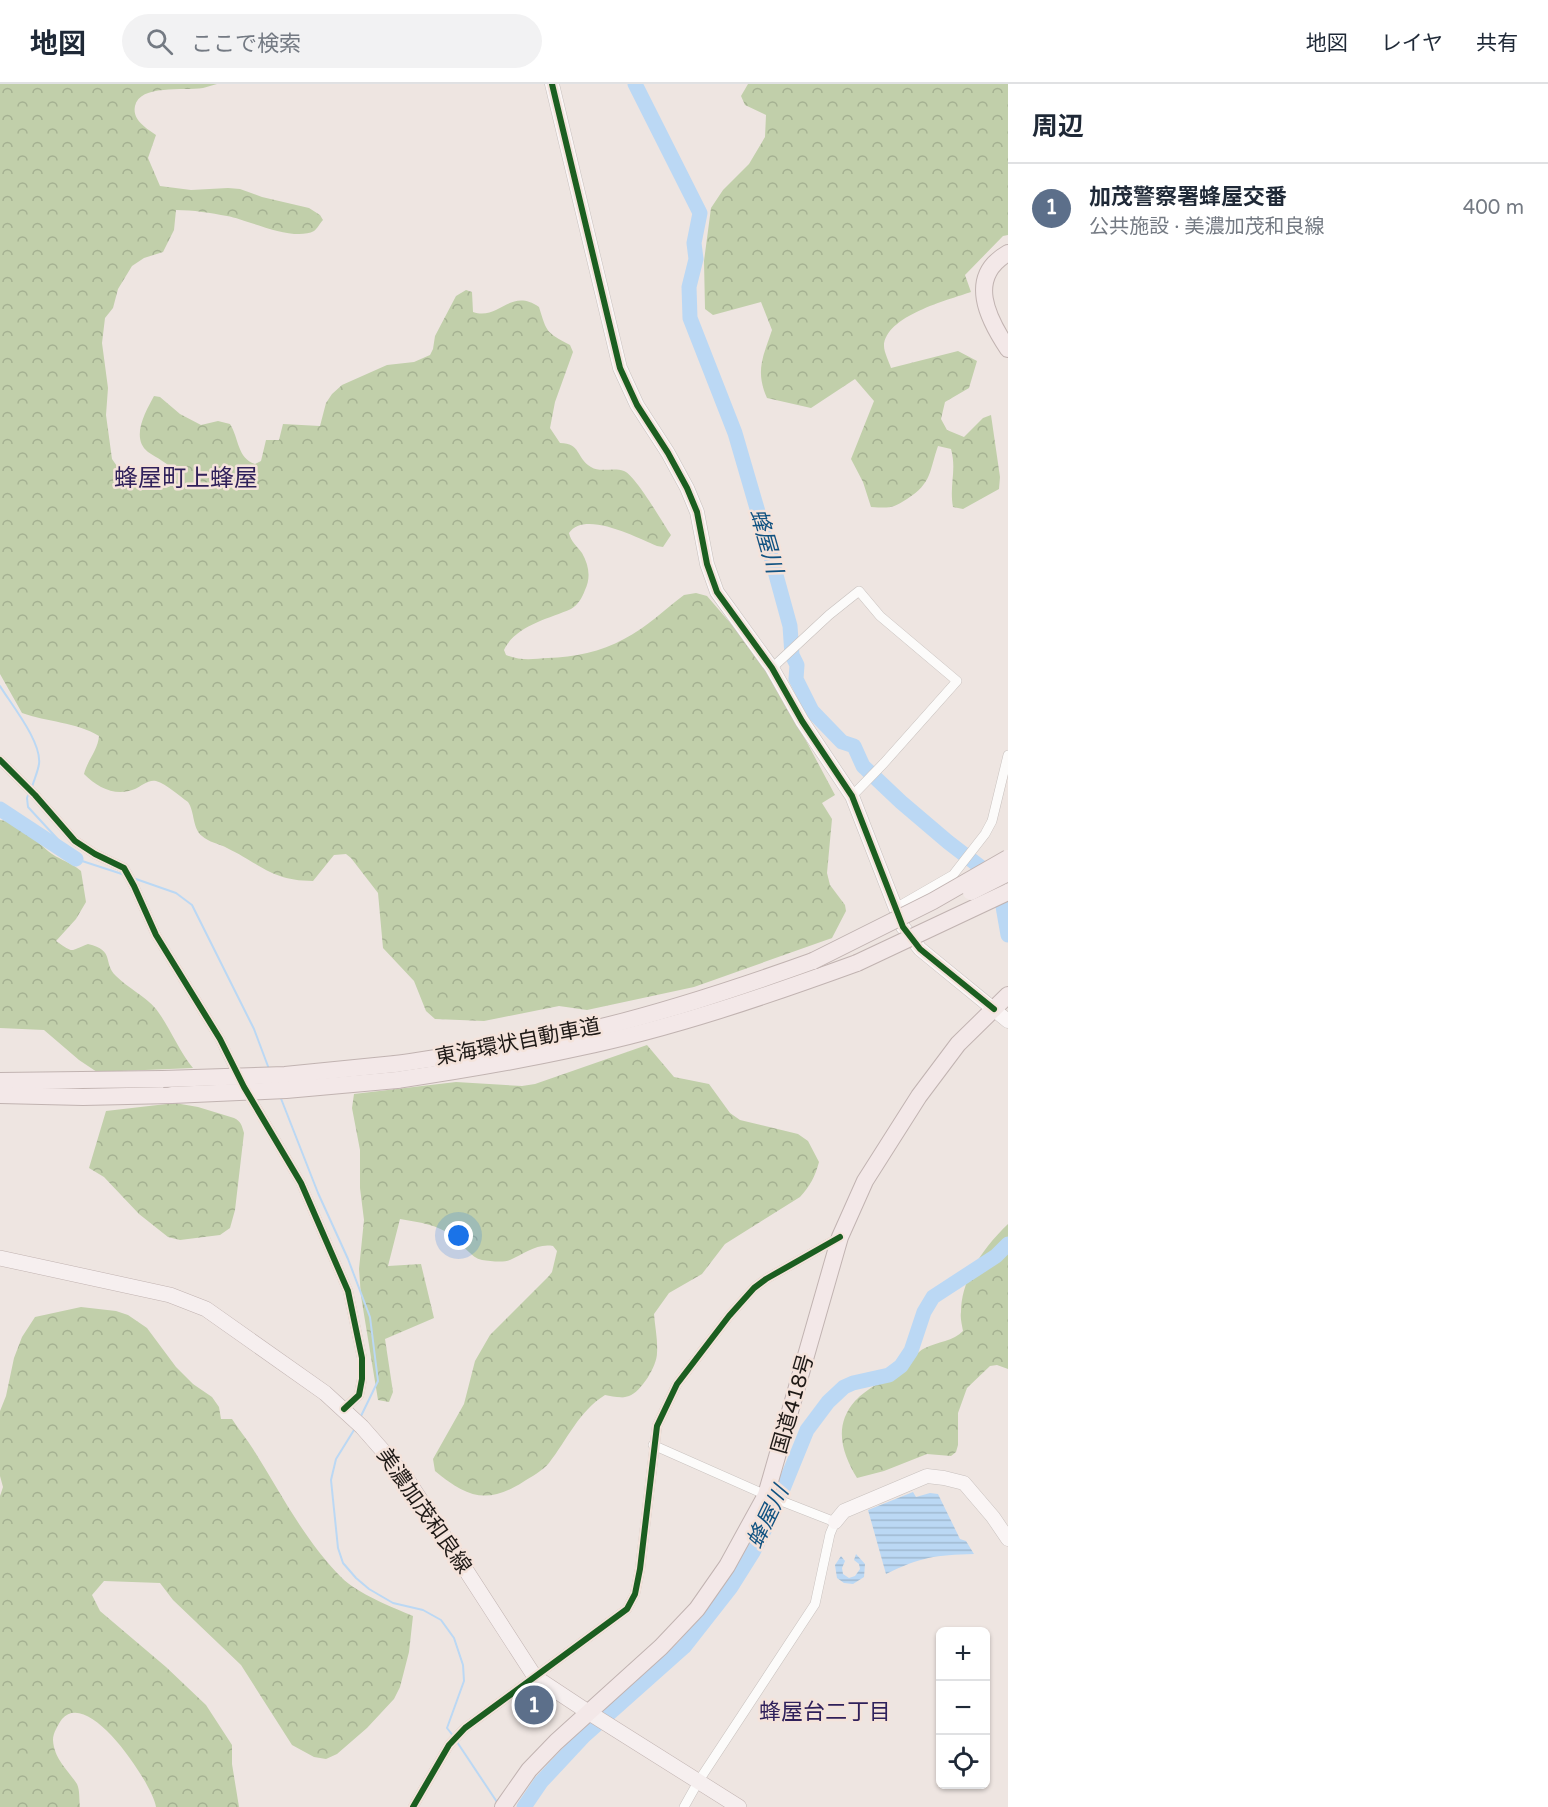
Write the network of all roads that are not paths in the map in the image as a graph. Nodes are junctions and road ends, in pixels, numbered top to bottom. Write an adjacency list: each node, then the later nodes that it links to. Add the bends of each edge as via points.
1 (552, 84): 4 (street, via 620,368 637,405 687,488 717,592)
2 (1008, 253): 3 (highway, via 991,269 984,290 988,316)
3 (1008, 349)
4 (772, 668): 7 (street); 7 (street, via 859,591 880,616 957,681)
5 (1008, 755): 12 (street, via 992,821 985,834 952,875)
6 (0, 760): 23 (street, via 75,840 124,868 156,935 302,1183 348,1291 362,1358 359,1395)
7 (852, 796): 12 (street)
8 (1008, 858): 14 (highway, bridge)
9 (1008, 873): 14 (highway, 東海環状自動車道, bridge)
10 (1008, 892): 13 (highway, 東海環状自動車道, bridge)
11 (1008, 900): 13 (highway, bridge)
12 (894, 909): 16 (street, via 916,944)
13 (857, 963): 14 (highway, 東海環状自動車道)
14 (817, 969): 18 (highway, 東海環状自動車道, via 576,1033)
15 (1008, 995): 16 (highway, 国道418号)
16 (994, 1010): 17 (street); 21 (highway, 国道418号, via 958,1044 919,1096 865,1181)
17 (1008, 1021)
18 (396, 1072): 19 (highway, 東海環状自動車道, bridge); 20 (highway, 東海環状自動車道, bridge, via 286,1090 83,1097)
19 (0, 1081)
20 (0, 1095)
21 (840, 1237): 24 (street, via 754,1288 677,1384 657,1425); 25 (highway, 国道418号)
22 (0, 1258): 23 (main road, 美濃加茂和良線, via 170,1295 206,1310)
23 (347, 1412): 28 (main road, 美濃加茂和良線, via 405,1476)
24 (653, 1445): 25 (street); 28 (street, via 635,1594 627,1609)
25 (766, 1495): 26 (street); 29 (highway, 国道418号, via 728,1566 697,1609)
26 (835, 1522): 27 (street, via 844,1511 927,1476 964,1483); 30 (street, via 815,1604)
27 (1008, 1539)
28 (535, 1677): 29 (main road, 美濃加茂和良線); 32 (street, via 465,1728)
29 (588, 1712): 30 (main road, 美濃加茂和良線); 31 (highway, 国道418号, via 529,1770)
30 (698, 1782): 33 (street); 34 (main road, 美濃加茂和良線)
31 (505, 1803)
32 (413, 1807)
33 (684, 1807)
34 (739, 1807)

